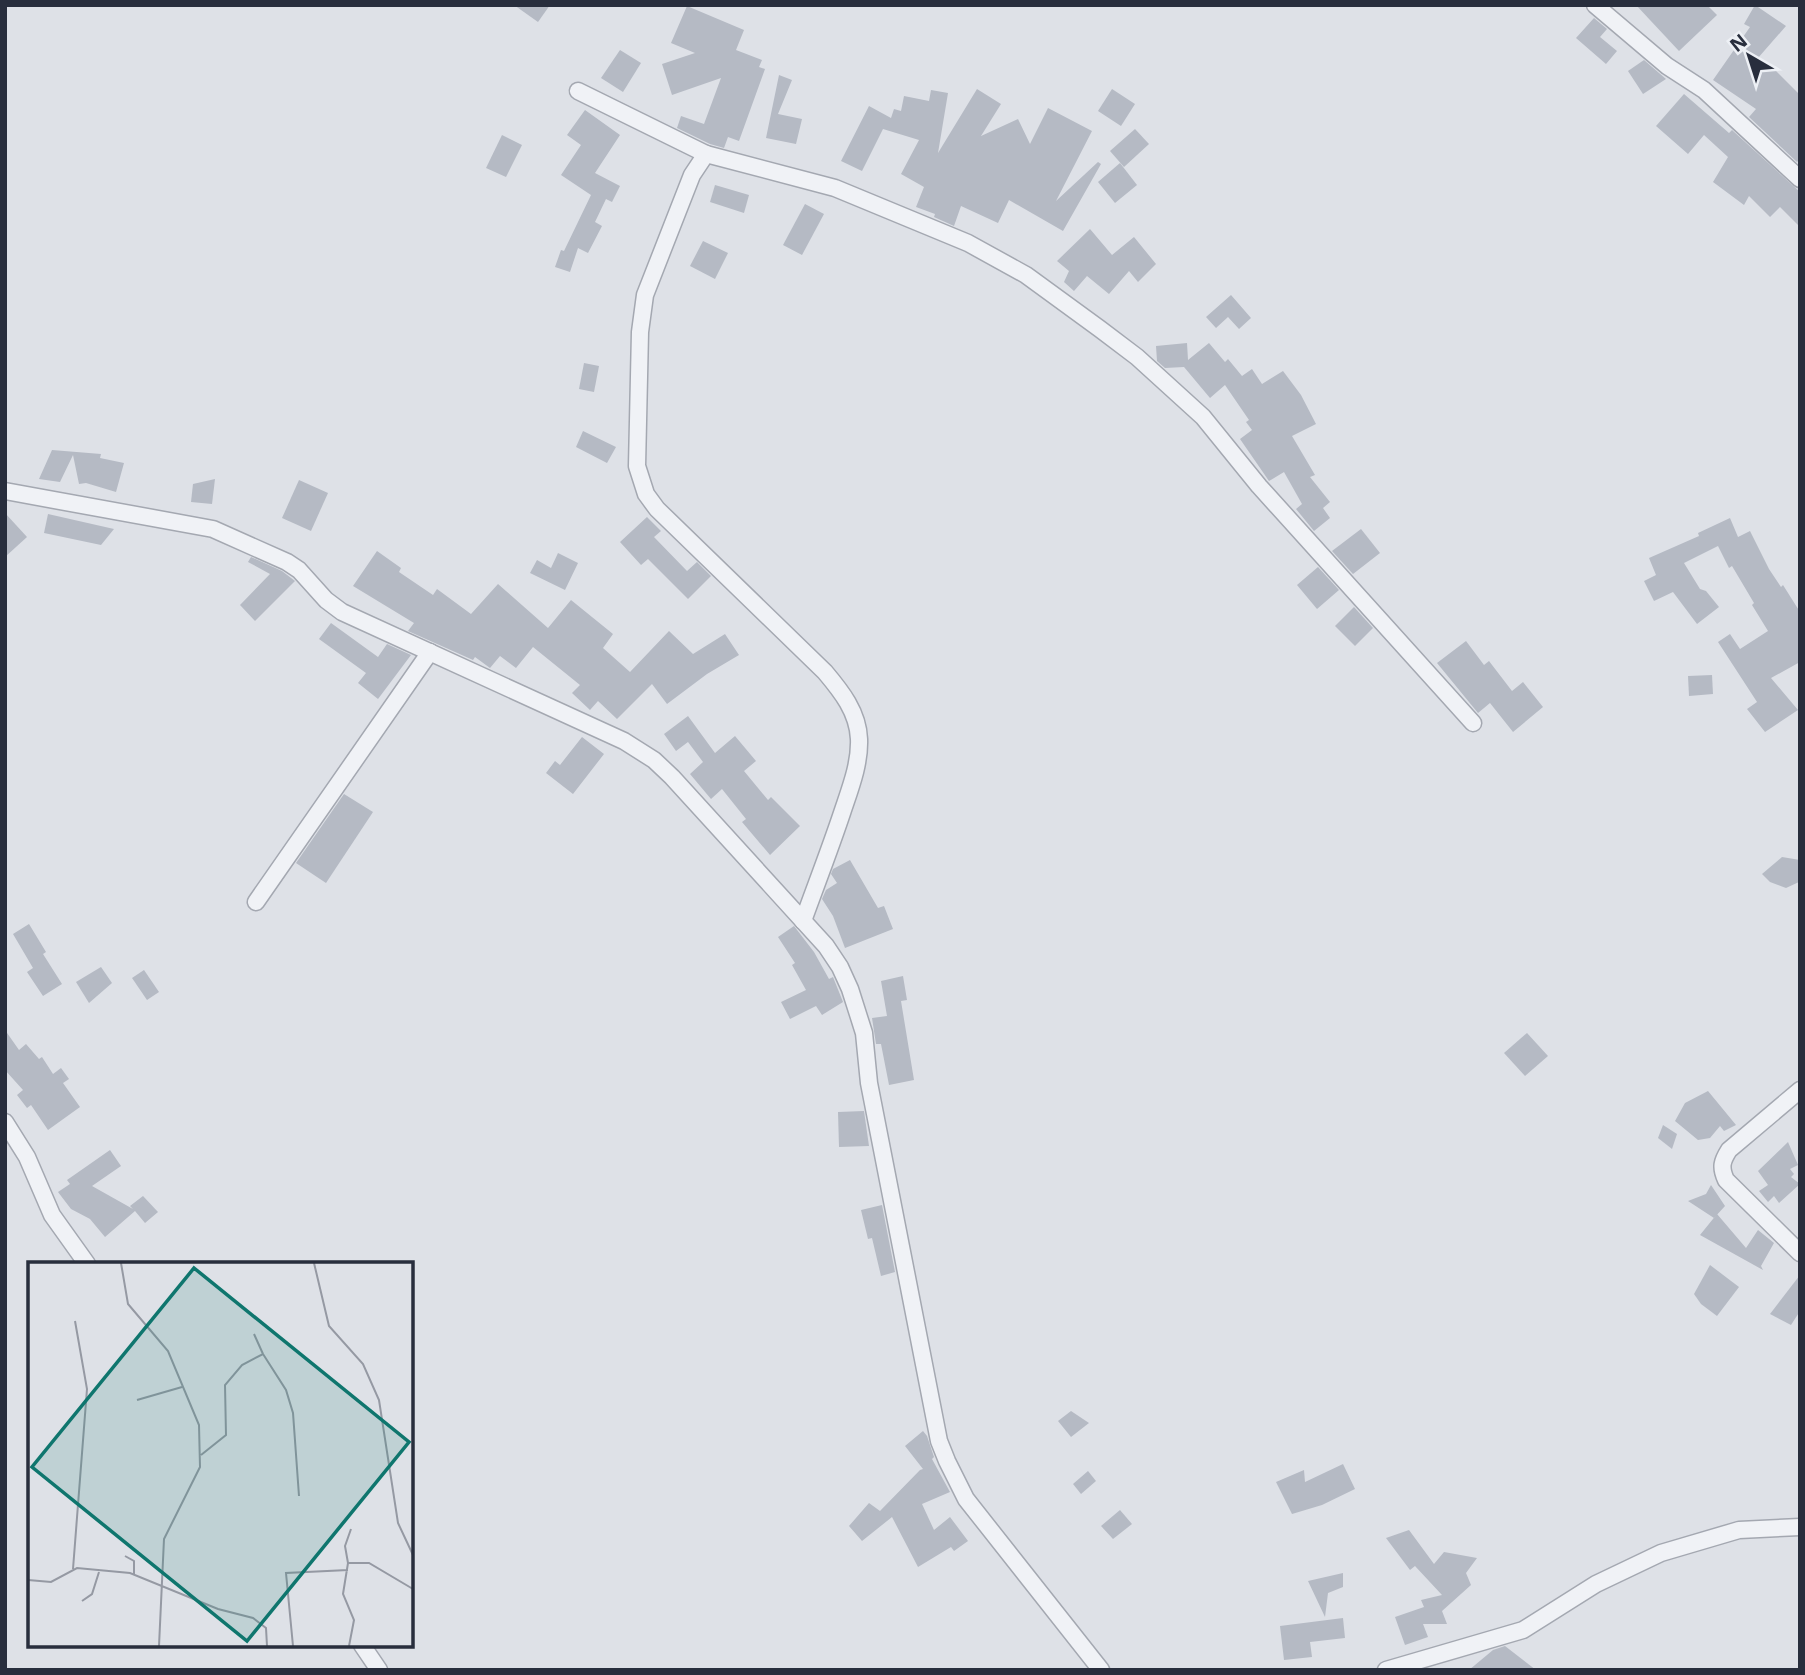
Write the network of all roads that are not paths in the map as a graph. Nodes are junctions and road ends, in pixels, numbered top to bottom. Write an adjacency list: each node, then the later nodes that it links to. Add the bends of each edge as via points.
1 (1595, 5): 4 (street, via 1667,66 1704,90)
2 (578, 91): 3 (street)
3 (706, 154): 7 (street, via 835,188 968,243 1026,275 1091,322 1203,417); 9 (street, via 692,175 645,295 637,466 646,494 657,509 825,672 854,715 859,738 854,775)
4 (1800, 179)
5 (5, 491): 6 (street, via 213,529 287,562 342,612)
6 (430, 652): 8 (street); 9 (street, via 624,741 654,760)
7 (1473, 723)
8 (256, 902)
9 (803, 920): 17 (street, via 840,967 858,1010 939,1441 966,1499)
10 (1800, 1090): 12 (street, via 1729,1150 1721,1170)
11 (5, 1122): 13 (street, via 27,1157 52,1215)
12 (1800, 1253)
13 (85, 1262)
14 (1800, 1527): 18 (street, via 1738,1530 1661,1553 1597,1584 1523,1630)
15 (363, 1647): 16 (street)
16 (379, 1670)
17 (1101, 1670)
18 (1386, 1670)

